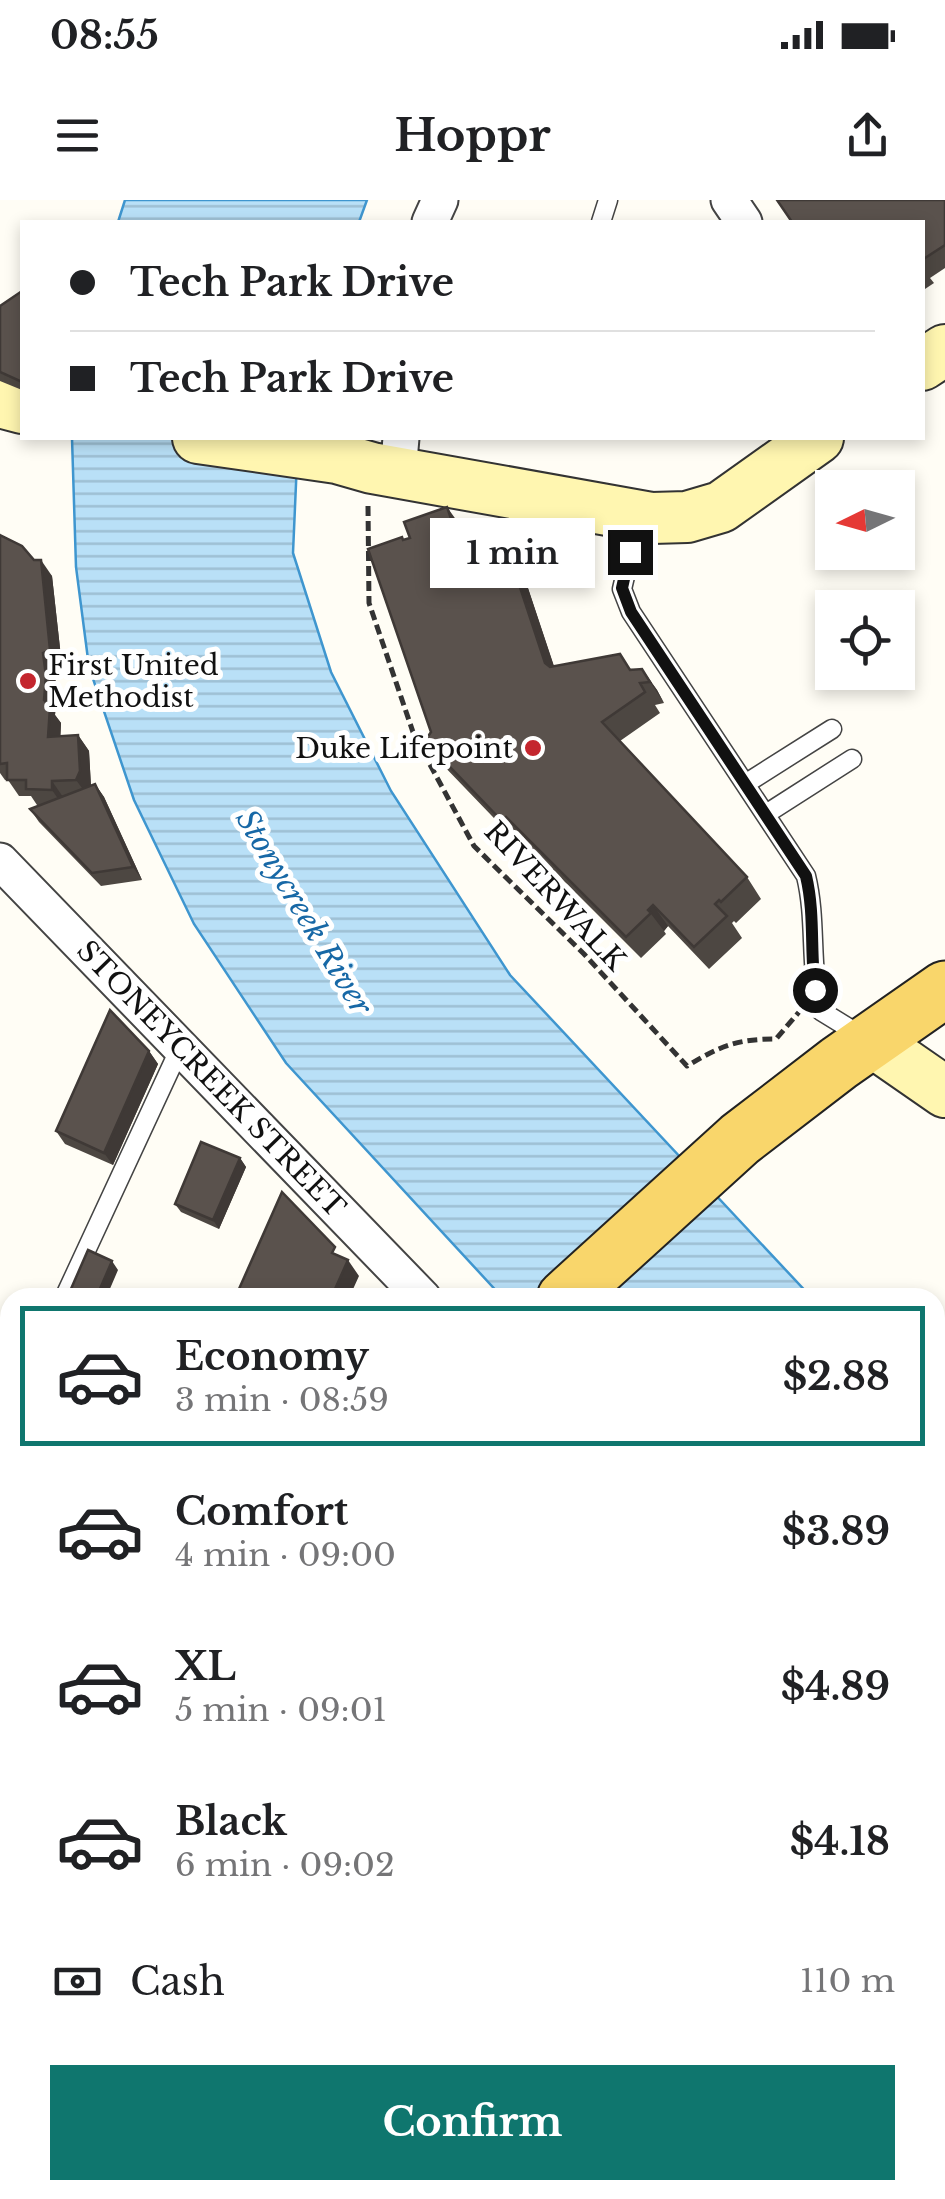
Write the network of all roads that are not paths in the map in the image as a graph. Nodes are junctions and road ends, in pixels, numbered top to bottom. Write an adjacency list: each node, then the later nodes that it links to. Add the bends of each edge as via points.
1 (215, 440): 3 (street)
2 (815, 440): 4 (street, via 721,508 687,517)
3 (377, 459): 4 (street)
4 (640, 516): 7 (lane, via 622,588 631,612)
5 (832, 729): 7 (lane)
6 (852, 758): 8 (lane)
7 (746, 784): 8 (lane)
8 (766, 814): 11 (lane, via 806,876 821,1011)
9 (0, 861): 12 (street, STONEYCREEK STREET)
10 (945, 989): 11 (main road)
11 (870, 1040): 13 (street); 16 (main road, via 740,1139)
12 (180, 1048): 14 (lane); 15 (street, STONEYCREEK STREET)
13 (945, 1092)
14 (69, 1288)
15 (413, 1288)
16 (576, 1288)

